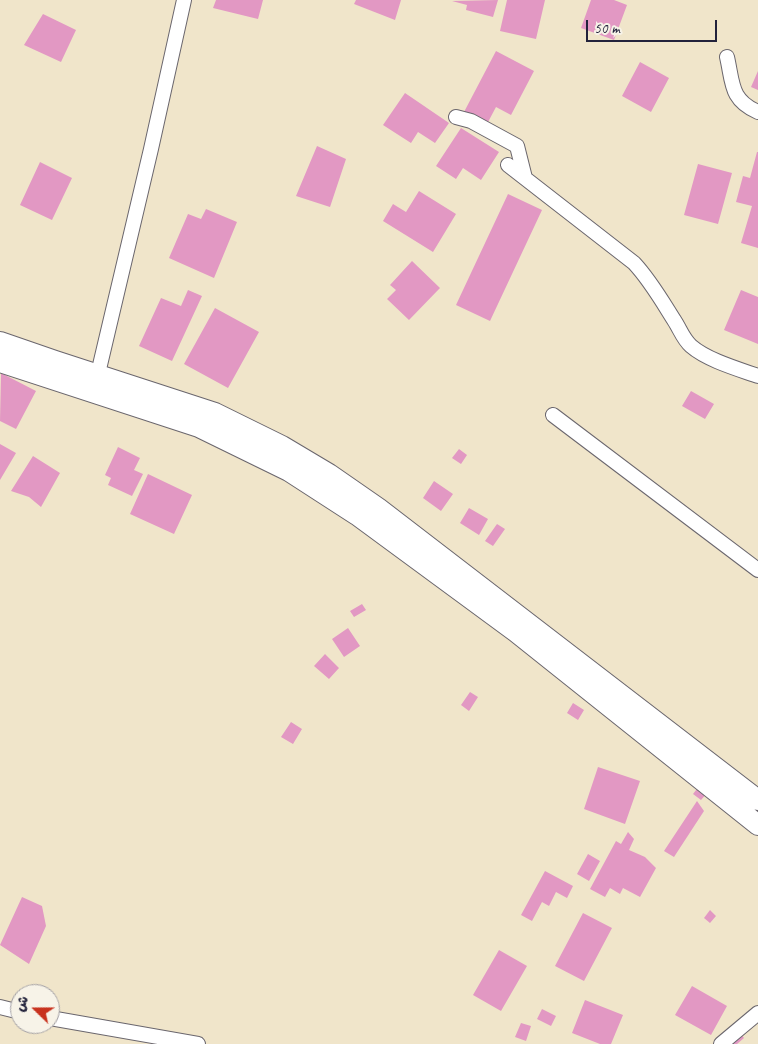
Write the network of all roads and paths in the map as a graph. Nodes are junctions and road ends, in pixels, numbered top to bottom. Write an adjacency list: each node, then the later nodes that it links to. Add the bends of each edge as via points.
1 (184, 0): 10 (street)
2 (727, 57): 3 (street, via 737,98 747,108)
3 (758, 112)
4 (456, 117): 6 (street, via 471,121 517,146)
5 (508, 165): 6 (street)
6 (525, 178): 9 (street, via 643,272 691,346 720,362)
7 (0, 342): 10 (main road)
8 (0, 362): 10 (main road)
9 (758, 376)
10 (96, 384): 13 (main road, via 215,413 282,446 329,474 431,548); 14 (main road, via 199,426 330,496 516,632)
11 (553, 416): 12 (street)
12 (758, 570)
13 (758, 800)
14 (758, 825)
15 (758, 1014): 18 (street)
16 (60, 1020): 17 (street)
17 (198, 1044)
18 (720, 1044)

